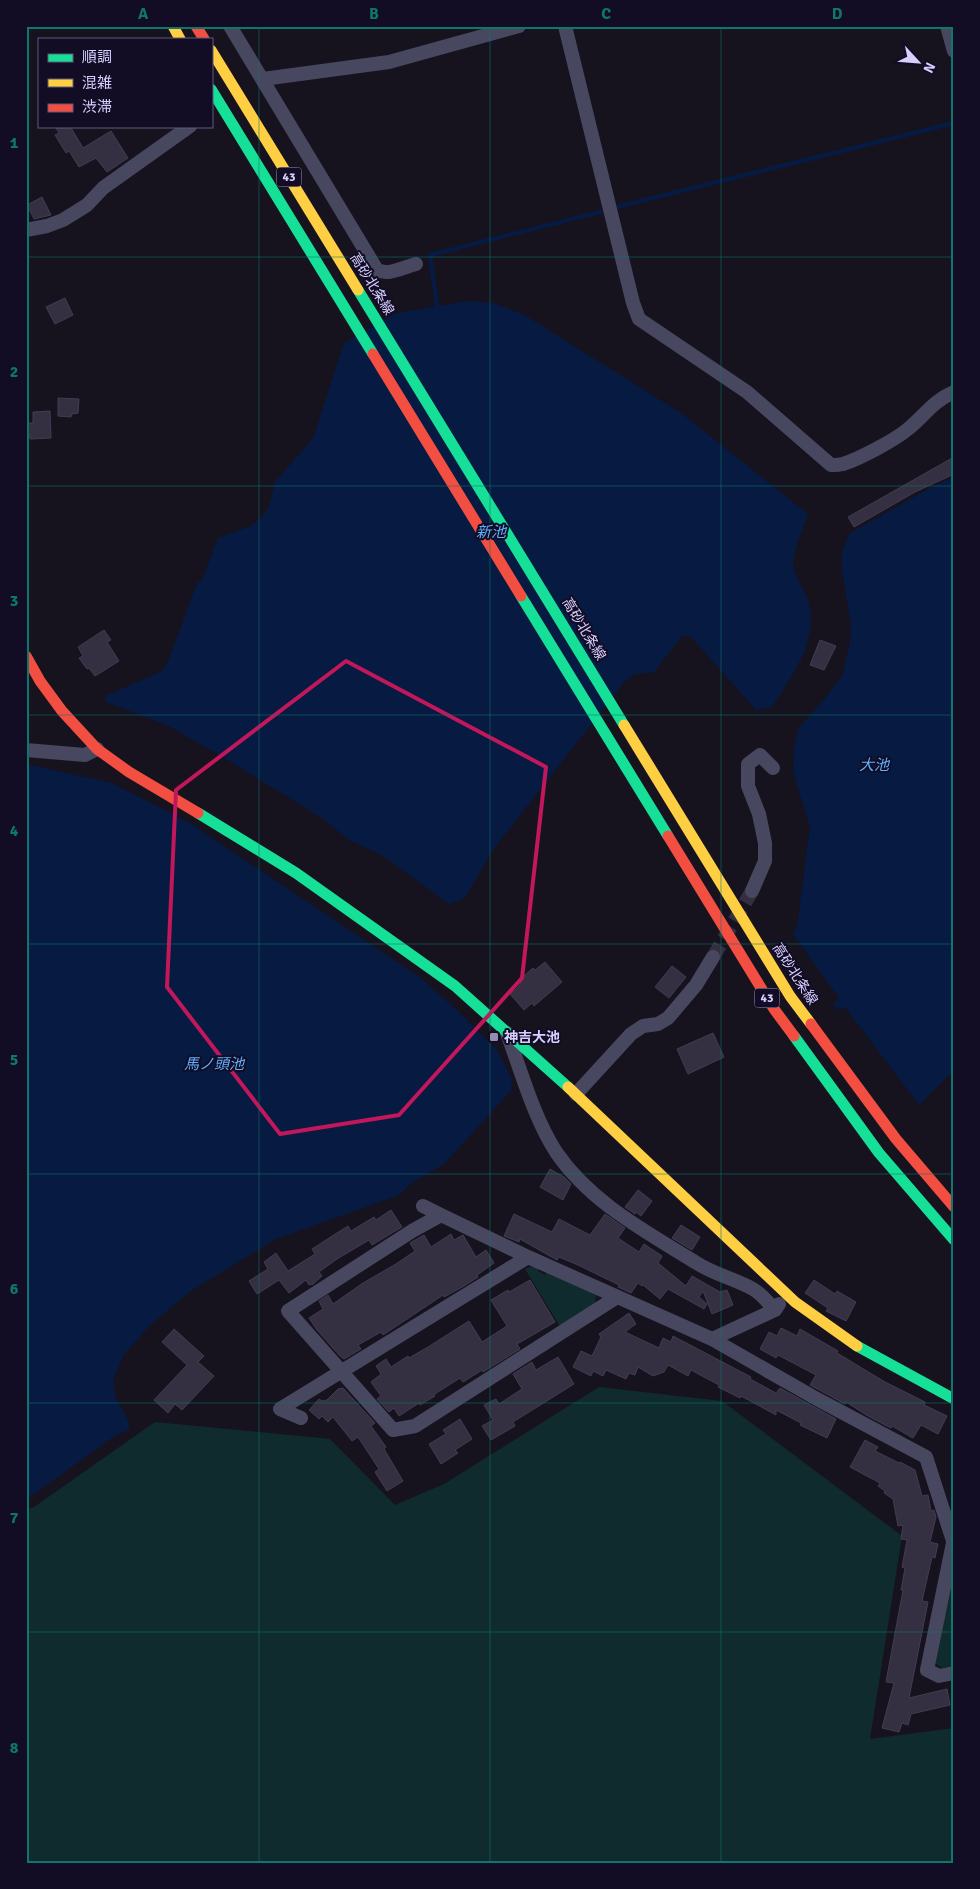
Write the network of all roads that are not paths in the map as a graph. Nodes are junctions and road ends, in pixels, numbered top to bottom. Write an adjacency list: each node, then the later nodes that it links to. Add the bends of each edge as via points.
1 (173, 26): 7 (main road)
2 (196, 26): 8 (main road)
3 (230, 26): 11 (street)
4 (519, 26): 11 (street, via 389,62)
5 (565, 26): 17 (street, via 639,319 747,392 831,465 841,465 885,443 908,429 942,397)
6 (947, 26): 9 (street)
7 (179, 38)
8 (203, 38)
9 (954, 51)
10 (212, 52): 27 (main road, 高砂北条線 / 43, via 790,996 896,1139)
11 (263, 79): 16 (street, via 377,270 388,272)
12 (212, 93): 13 (main road, 43)
13 (216, 108): 29 (main road, 43, via 352,316 774,1009 879,1153)
14 (187, 128): 15 (street, via 103,188 87,205 62,220)
15 (26, 230)
16 (416, 264)
17 (954, 392)
18 (26, 656): 19 (main road, via 62,711)
19 (97, 748): 20 (street, via 85,755); 24 (main road, via 129,772 296,872 454,986)
20 (26, 750)
21 (773, 768): 22 (street, via 760,754 748,764 748,786 759,814 765,843 765,861)
22 (752, 891)
23 (713, 957): 25 (street, via 696,985 668,1018 658,1024 643,1026 631,1034)
24 (506, 1030): 25 (main road); 33 (street, via 541,1124 556,1152 577,1178 628,1220 698,1265 755,1290)
25 (576, 1094): 31 (main road)
26 (423, 1206): 28 (street)
27 (954, 1207)
28 (441, 1215): 30 (street); 35 (street, via 288,1311)
29 (954, 1240)
30 (528, 1257): 32 (street); 35 (street)
31 (786, 1293): 33 (street); 36 (main road, via 827,1328 860,1349)
32 (617, 1297): 34 (street); 35 (street, via 415,1426 393,1430)
33 (775, 1310): 34 (street)
34 (712, 1339): 38 (street, via 926,1457)
35 (341, 1372): 37 (street, via 280,1409)
36 (954, 1399)
37 (301, 1418)
38 (953, 1543): 39 (street, via 927,1670 939,1676)
39 (954, 1672)

